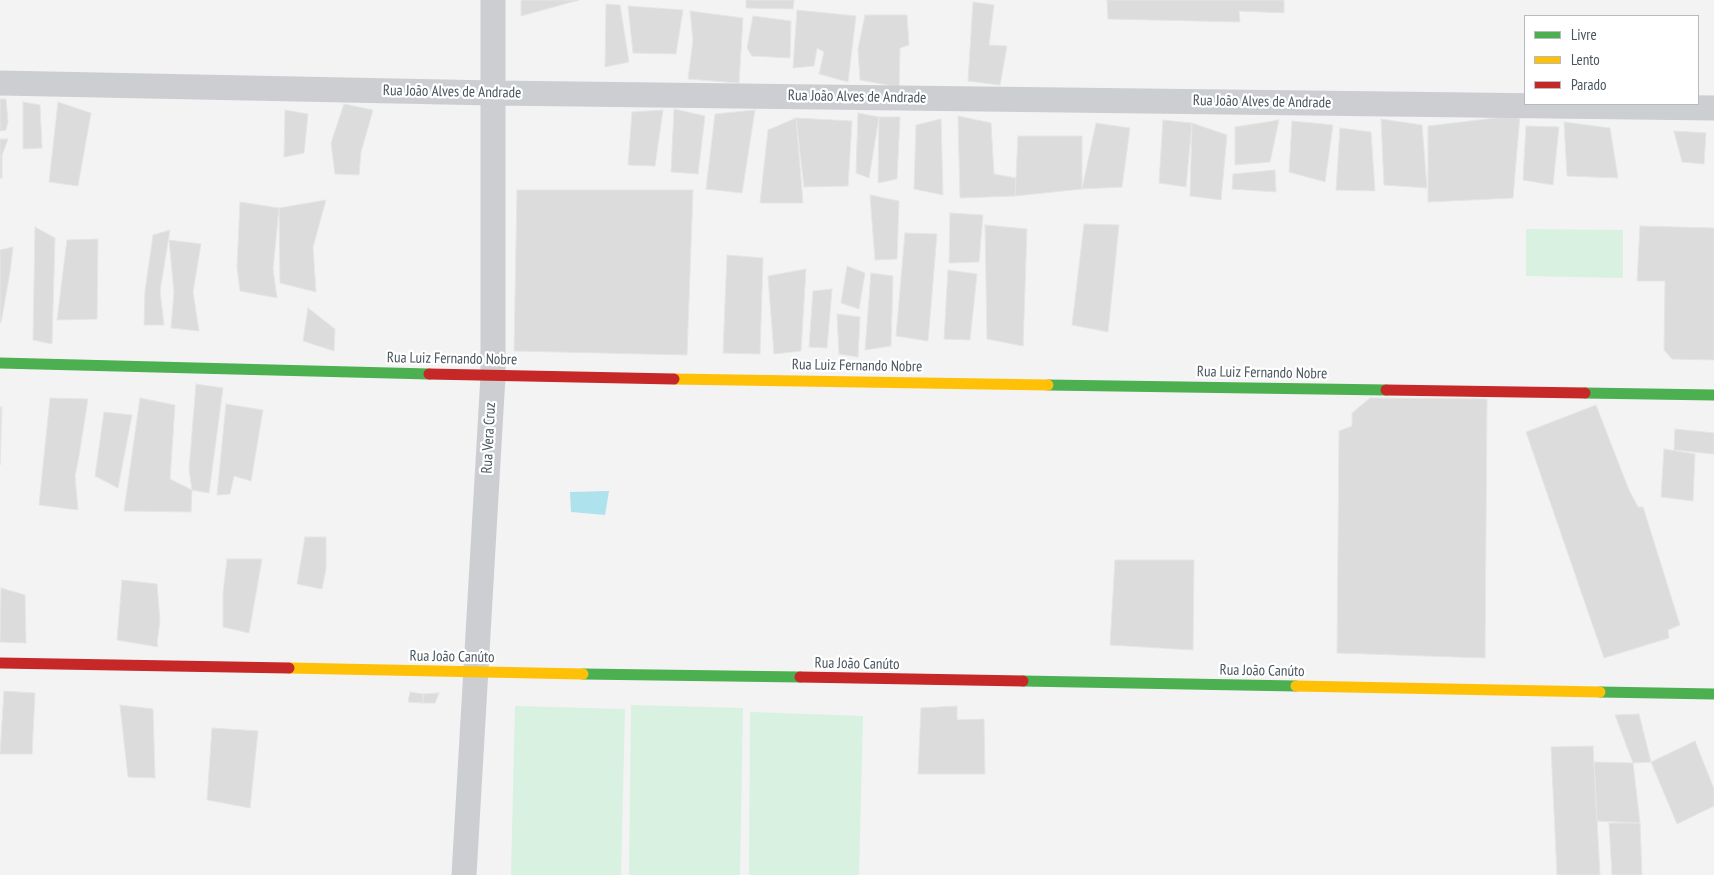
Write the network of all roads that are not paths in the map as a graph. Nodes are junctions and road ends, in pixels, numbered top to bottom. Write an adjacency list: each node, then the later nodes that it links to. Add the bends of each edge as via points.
1 (493, 0): 3 (street, Rua Vera Cruz)
2 (0, 83): 3 (street, Rua João Alves de Andrade)
3 (494, 93): 4 (street, Rua João Alves de Andrade); 6 (street, Rua Vera Cruz)
4 (1714, 108)
5 (0, 363): 6 (street, Rua Luiz Fernando Nobre)
6 (493, 376): 7 (street, Rua Luiz Fernando Nobre); 9 (street, Rua Vera Cruz)
7 (1714, 395)
8 (0, 663): 9 (street, Rua João Canúto)
9 (474, 672): 10 (street, Rua João Canúto); 11 (street, Rua Vera Cruz)
10 (1714, 694)
11 (464, 875)

